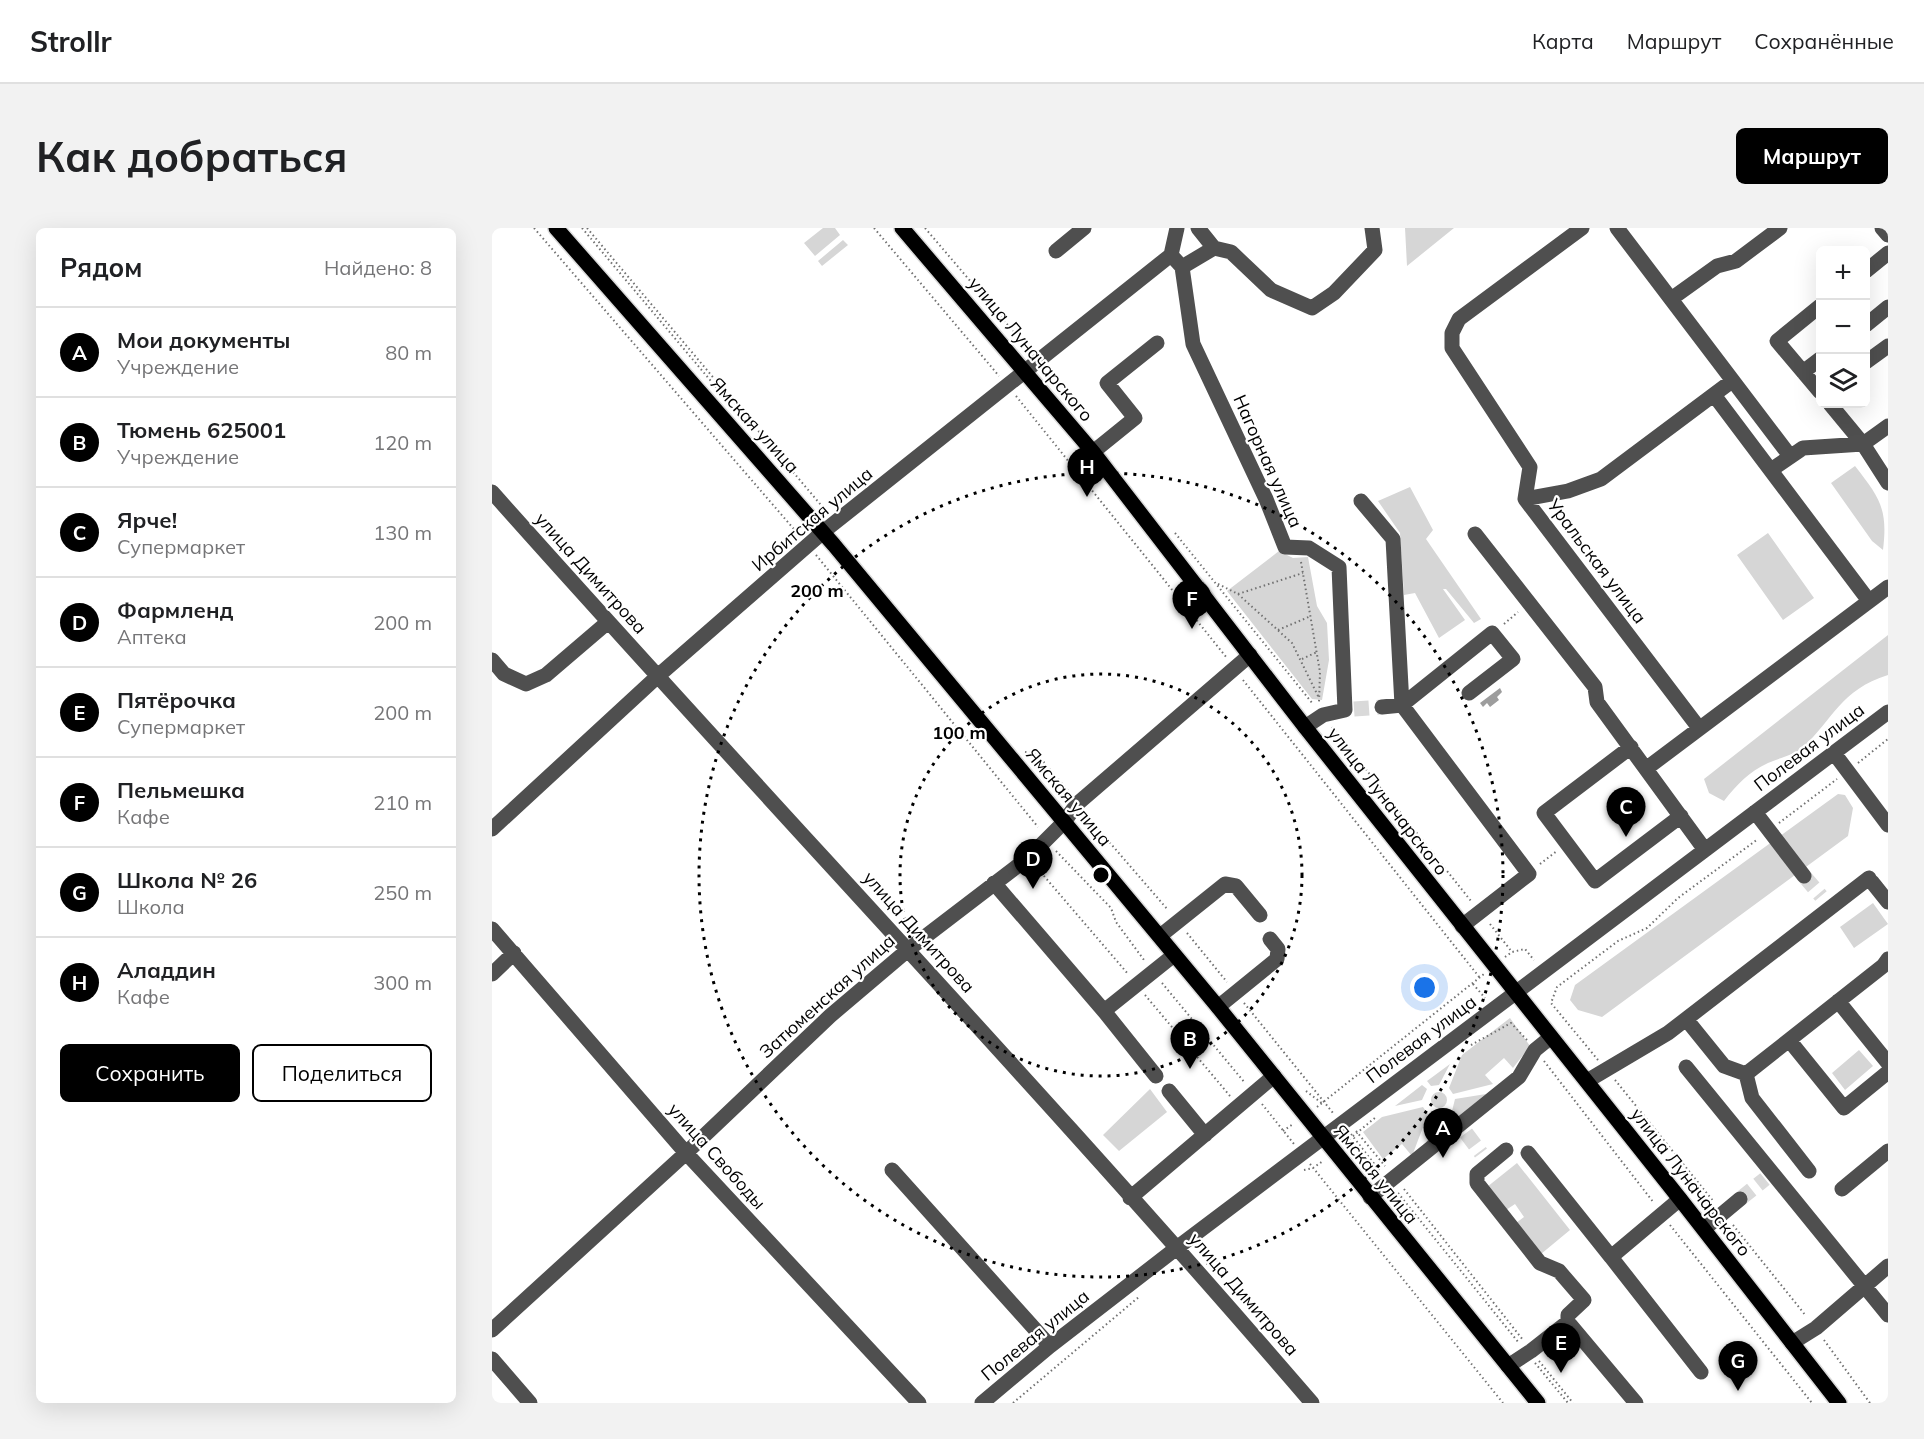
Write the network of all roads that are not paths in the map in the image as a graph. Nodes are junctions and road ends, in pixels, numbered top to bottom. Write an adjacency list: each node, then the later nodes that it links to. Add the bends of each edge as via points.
1 (556, 228): 41 (main road, Ямская улица)
2 (902, 228): 26 (main road, улица Луначарского)
3 (1084, 228): 13 (street)
4 (1198, 228): 12 (street)
5 (1372, 228): 12 (street, via 1375,250 1334,293 1312,308 1271,290 1231,252)
6 (1582, 228): 39 (street, Уральская улица, via 1460,319 1452,333 1452,348 1530,467)
7 (1617, 228): 18 (street)
8 (1780, 228): 18 (street, via 1736,261 1717,266)
9 (1882, 228): 11 (street)
10 (1175, 230): 15 (street)
11 (1888, 235)
12 (1214, 248): 16 (street)
13 (1056, 251)
14 (1888, 253): 17 (street)
15 (1171, 255): 16 (street); 26 (street, Ирбитская улица)
16 (1182, 267): 53 (street, Нагорная улица, via 1193,344 1285,547 1309,548 1339,567 1350,710 1321,708)
17 (1870, 268)
18 (1671, 299): 28 (street)
19 (1888, 307): 21 (street)
20 (1816, 310): 27 (street, via 1777,340)
21 (1870, 322)
22 (1157, 343): 34 (street, via 1107,383 1135,418)
23 (1888, 345): 24 (street)
24 (1870, 359)
25 (1816, 363): 27 (street)
26 (1025, 372): 34 (main road, улица Луначарского); 41 (street, Ирбитская улица)
27 (1803, 372): 29 (street)
28 (1732, 381): 30 (street); 35 (street)
29 (1816, 386)
30 (1714, 395): 36 (street); 39 (street, via 1601,479 1568,491)
31 (1833, 408): 33 (street)
32 (1888, 426): 33 (street)
33 (1863, 444): 35 (street, via 1803,448); 37 (street)
34 (1093, 452): 46 (main road, улица Луначарского)
35 (1790, 456): 36 (street)
36 (1771, 470): 44 (street)
37 (1888, 483)
38 (492, 492): 45 (street, улица Димитрова)
39 (1525, 499): 54 (street, Уральская улица)
40 (1361, 501): 50 (street, via 1393,539)
41 (823, 532): 48 (street, Ирбитская улица); 60 (main road, Ямская улица)
42 (1475, 534): 55 (street, via 1595,687 1597,702)
43 (1888, 587): 44 (street)
44 (1869, 601): 54 (street)
45 (608, 622): 47 (street, via 546,675 526,684 504,674); 48 (street, улица Димитрова)
46 (1250, 655): 53 (main road, улица Луначарского); 60 (street, Затюменская улица, via 1077,804)
47 (492, 660)
48 (659, 675): 62 (street, Ирбитская улица); 72 (street, улица Димитрова)
49 (1469, 693): 50 (street, via 1513,659 1492,633)
50 (1402, 705): 51 (street); 68 (street, via 1529,874)
51 (1383, 707)
52 (1888, 712): 56 (street, Полевая улица)
53 (1305, 727): 68 (main road, улица Луначарского)
54 (1699, 728): 57 (street)
55 (1631, 747): 57 (street); 59 (street, via 1544,813 1595,881)
56 (1834, 753): 58 (street, Полевая улица); 61 (street)
57 (1647, 768): 59 (street)
58 (1755, 812): 63 (street, Полевая улица); 64 (street)
59 (1681, 816): 63 (street)
60 (1064, 822): 65 (street, Затюменская улица, via 1028,858); 70 (main road, Ямская улица)
61 (1888, 825)
62 (492, 829)
63 (1704, 850): 77 (street, Полевая улица)
64 (1804, 876)
65 (994, 883): 72 (street, Затюменская улица); 80 (street)
66 (1888, 902): 81 (street, via 1871,880 1825,902)
67 (1260, 915): 70 (street, via 1236,886 1225,884)
68 (1462, 926): 77 (main road, улица Луначарского)
69 (492, 929): 73 (street, улица Свободы)
70 (1160, 936): 74 (main road, Ямская улица)
71 (1270, 939): 79 (street, via 1278,950 1277,959)
72 (909, 949): 96 (street, Затюменская улица, via 830,1016); 102 (street, улица Димитрова)
73 (513, 953): 76 (street); 96 (street, улица Свободы)
74 (1174, 955): 79 (main road, Ямская улица); 80 (street)
75 (1886, 966): 78 (street)
76 (492, 974)
77 (1515, 992): 82 (main road, улица Луначарского); 93 (street, Полевая улица)
78 (1838, 1001): 83 (street); 84 (street)
79 (1218, 1007): 89 (main road, Ямская улица)
80 (1104, 1011): 88 (street)
81 (1686, 1019): 87 (street, via 1724,1066); 90 (street, via 1668,1034)
82 (1551, 1037): 90 (main road, улица Луначарского); 101 (street, via 1535,1050 1520,1077 1462,1129)
83 (1789, 1040): 86 (street, via 1844,1108); 87 (street)
84 (1888, 1063)
85 (1686, 1067): 109 (street, via 1771,1179)
86 (1888, 1072)
87 (1746, 1074): 99 (street, via 1752,1098)
88 (1156, 1076)
89 (1274, 1076): 92 (street); 93 (main road, Ямская улица)
90 (1587, 1081): 103 (main road, улица Луначарского)
91 (1169, 1091): 92 (street)
92 (1205, 1135): 102 (street)
93 (1323, 1138): 101 (main road, Ямская улица); 106 (street, Полевая улица)
94 (1506, 1150): 111 (street, via 1485,1159 1477,1183 1540,1263 1559,1271 1584,1300 1568,1315)
95 (1888, 1151): 100 (street)
96 (686, 1153): 112 (street, Затюменская улица); 119 (street, улица Свободы)
97 (1528, 1153): 107 (street)
98 (892, 1170): 114 (street)
99 (1809, 1171)
100 (1842, 1189)
101 (1370, 1197): 116 (main road, Ямская улица)
102 (1130, 1198): 106 (street, улица Димитрова)
103 (1680, 1199): 105 (main road, улица Луначарского); 107 (street)
104 (1740, 1199): 105 (street)
105 (1704, 1229): 113 (main road, улица Луначарского)
106 (1178, 1247): 114 (street, Полевая улица); 121 (street, улица Димитрова)
107 (1611, 1257): 117 (street)
108 (1888, 1266): 109 (street)
109 (1865, 1285): 110 (street); 113 (street, via 1816,1328)
110 (1888, 1315)
111 (1568, 1322): 116 (street); 123 (street)
112 (492, 1330)
113 (1792, 1343): 124 (main road, улица Луначарского)
114 (1050, 1346): 120 (street, Полевая улица)
115 (492, 1359): 118 (street)
116 (1508, 1366): 122 (main road, Ямская улица)
117 (1701, 1372)
118 (530, 1403)
119 (919, 1403)
120 (982, 1403)
121 (1312, 1403)
122 (1538, 1403)
123 (1636, 1403)
124 (1839, 1403)

